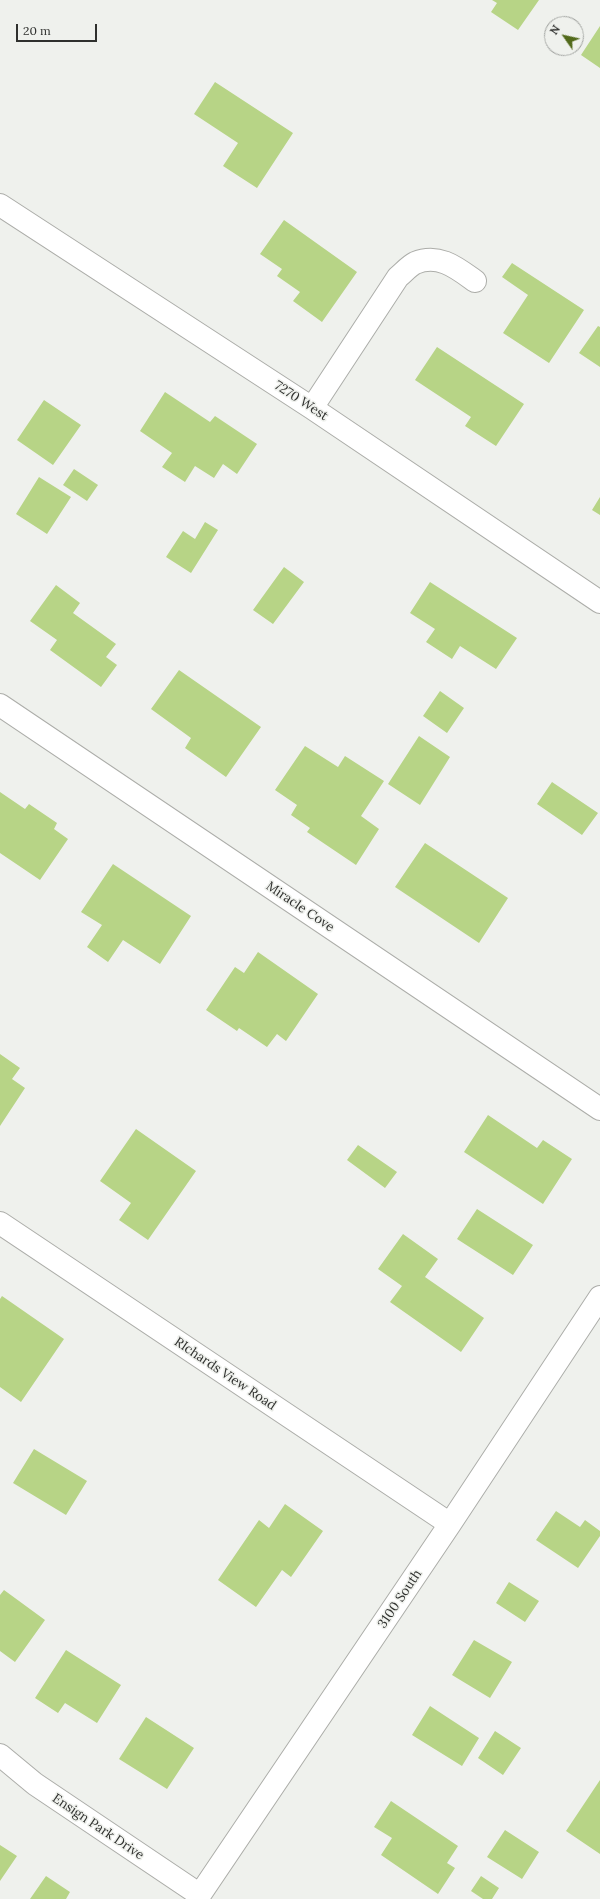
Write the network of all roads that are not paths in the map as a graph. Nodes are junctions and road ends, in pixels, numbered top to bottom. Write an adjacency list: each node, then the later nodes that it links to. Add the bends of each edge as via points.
1 (0, 205): 3 (street, 7270 West)
2 (474, 281): 3 (street, via 448,262 430,260 415,263 398,277)
3 (312, 408): 4 (street, 7270 West)
4 (600, 602)
5 (0, 705): 6 (street, Miracle Cove)
6 (600, 1109)
7 (0, 1223): 9 (street, RIchards View Road)
8 (600, 1297): 9 (street, 3100 South)
9 (450, 1524): 11 (street, 3100 South)
10 (0, 1755): 11 (street, Ensign Park Drive, via 35,1784)
11 (198, 1897)

